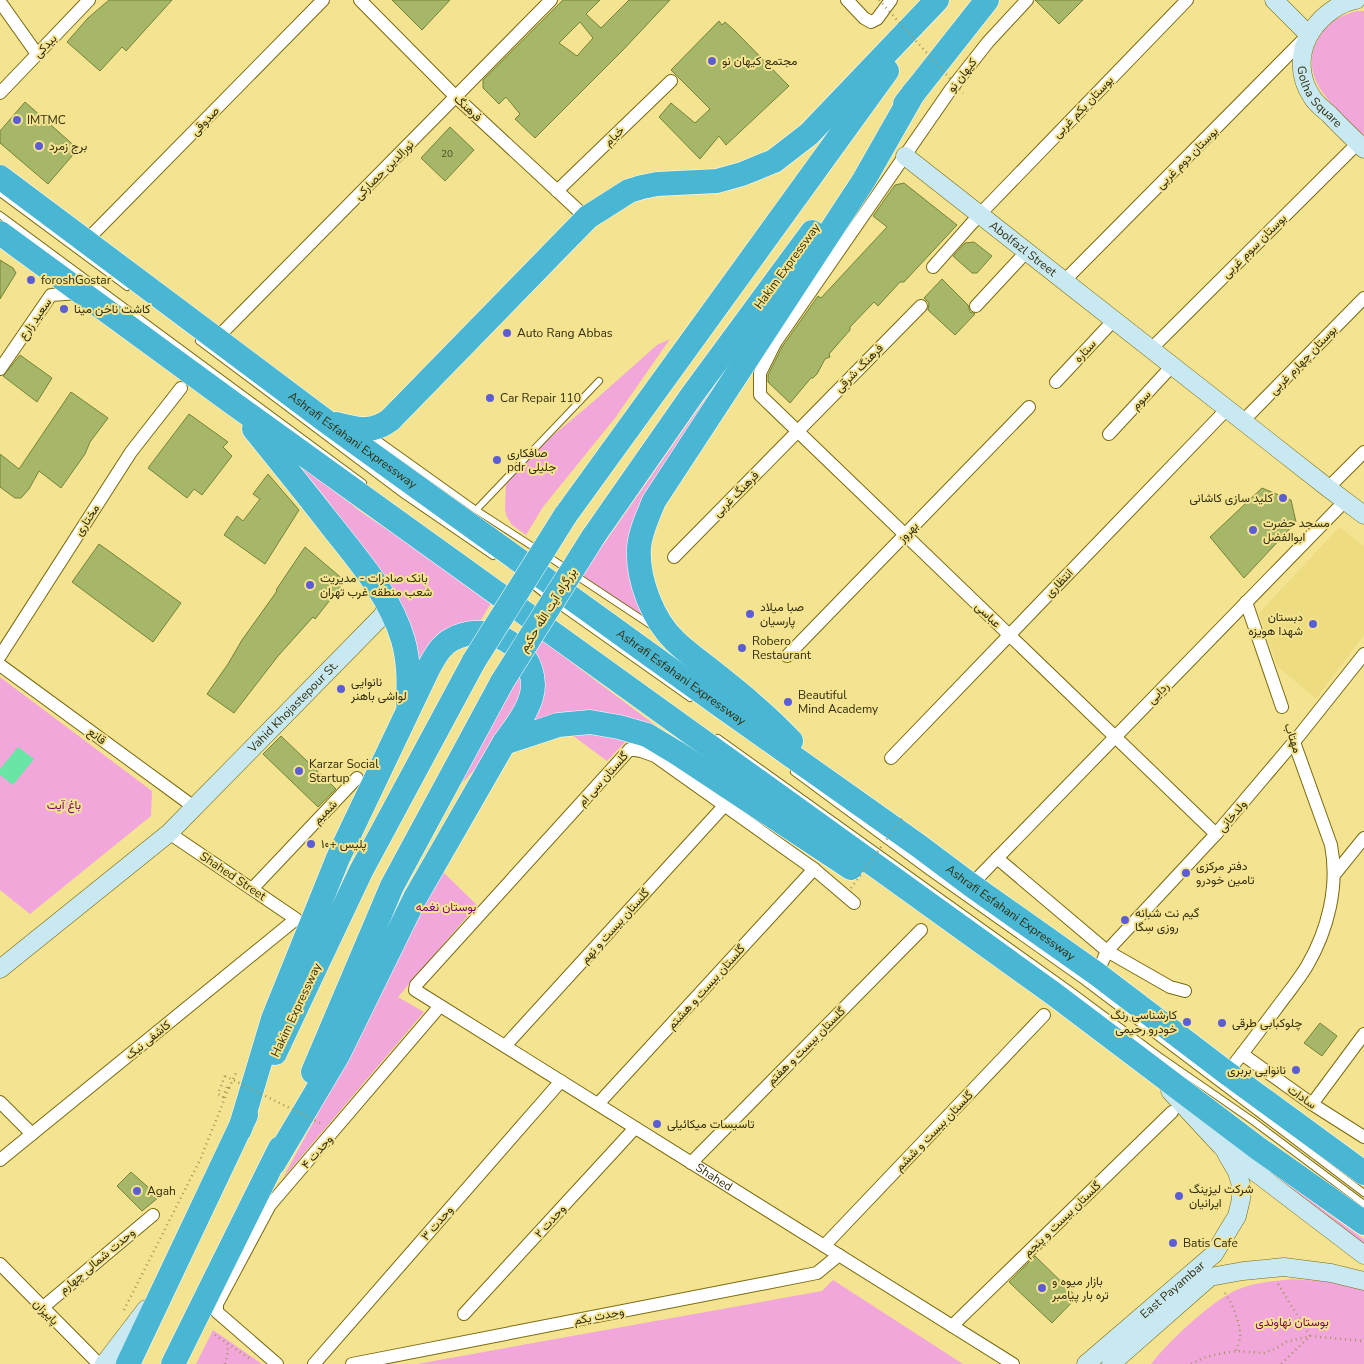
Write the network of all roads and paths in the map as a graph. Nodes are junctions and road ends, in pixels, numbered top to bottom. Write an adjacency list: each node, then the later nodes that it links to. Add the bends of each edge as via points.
1 (89, 0): 18 (street, بیدکی)
2 (323, 0): 33 (street, صدوقی)
3 (551, 0): 23 (street, نورالدین حصارکی)
4 (848, 0): 6 (street, via 871,22)
5 (878, 0): 22 (path, bridge)
6 (891, 0)
7 (936, 0): 56 (highway, via 809,134 774,161 717,181 642,187 629,191 588,217 390,420 380,427)
8 (941, 0): 127 (highway, Hakim Expressway, bridge, via 564,516 474,661 361,871)
9 (987, 0): 20 (highway, Hakim Expressway)
10 (1027, 0): 25 (street, کیهان نو, via 951,89)
11 (1187, 0): 30 (street, بوستان یکم غربی)
12 (1274, 0): 17 (street)
13 (1356, 0): 16 (street, Golha Square)
14 (363, 1): 23 (street, فرهنگ)
15 (0, 2): 18 (street)
16 (1329, 5): 17 (street, Golha Square)
17 (1309, 35): 24 (street, Golha Square, via 1302,51 1305,82 1313,98); 36 (street, بوستان دوم غربی)
18 (37, 54): 21 (street, بیدکی)
19 (671, 82): 27 (street, خیام)
20 (914, 92): 66 (highway, Hakim Expressway, via 692,395); 77 (highway, via 864,180 654,501 639,546 639,566 642,584 656,614)
21 (0, 93)
22 (964, 93)
23 (456, 97): 27 (street, فرهنگ); 44 (street, نورالدین حصارکی)
24 (1361, 146): 45 (street, بوستان سوم غربی)
25 (905, 156): 30 (street, Abolfazl Street); 57 (street, عباسی, via 775,343 760,373 760,395)
26 (0, 177): 33 (highway, Ashrafi Esfahani Expressway)
27 (558, 191): 29 (street, فرهنگ)
28 (0, 193): 37 (lane)
29 (580, 212)
30 (980, 214): 34 (street, Abolfazl Street); 35 (street, بوستان یکم غربی)
31 (0, 215): 60 (lane)
32 (0, 233): 38 (highway)
33 (86, 241): 44 (highway, Ashrafi Esfahani Expressway)
34 (1026, 251): 36 (street, Abolfazl Street); 41 (street)
35 (933, 267)
36 (1064, 281): 42 (street, Abolfazl Street)
37 (131, 290)
38 (83, 293): 47 (street, سعید زارع, via 51,295); 51 (highway)
39 (1364, 298): 54 (street, بوستان چهارم غربی)
40 (921, 306): 57 (street, فرهنگ شرقی)
41 (976, 306)
42 (1114, 320): 45 (street, Abolfazl Street); 49 (street, ستاره)
43 (192, 335): 68 (lane, via 404,495)
44 (217, 338): 55 (highway, Ashrafi Esfahani Expressway)
45 (1151, 349): 46 (street, Abolfazl Street)
46 (1172, 366): 53 (street, Abolfazl Street); 58 (street, سوم)
47 (0, 369)
48 (599, 381): 63 (lane)
49 (1056, 382)
50 (181, 388): 79 (street, مختاری, via 131,452)
51 (234, 404): 73 (highway, via 354,554); 106 (highway)
52 (1029, 407): 65 (street, بهروز)
53 (1227, 409): 54 (street, Abolfazl Street); 76 (street, انتظاری)
54 (1243, 421): 61 (street, Abolfazl Street)
55 (328, 422): 56 (highway); 92 (highway, Ashrafi Esfahani Expressway)
56 (362, 429): 63 (lane)
57 (798, 431): 65 (street, عباسی); 67 (street, فرهنگ غربی)
58 (1109, 434)
59 (1364, 452): 61 (street)
60 (370, 488)
61 (1328, 488): 62 (street, Abolfazl Street)
62 (1345, 501): 64 (street, Abolfazl Street); 72 (street, ردایی)
63 (476, 510): 77 (lane)
64 (1364, 515)
65 (905, 535): 76 (street, عباسی); 80 (street, بهروز)
66 (593, 537): 135 (highway, بزرگراه آیت الله حکیم, bridge, via 502,682 392,886)
67 (674, 557)
68 (499, 560)
69 (522, 577): 82 (lane)
70 (512, 592): 71 (lane)
71 (520, 598)
72 (1246, 602): 83 (street, مهتاب); 86 (street, ردایی)
73 (387, 603): 84 (highway, via 403,640 409,666); 94 (street, Vahid Khojastepour St., via 383,615)
74 (535, 608): 75 (lane)
75 (550, 619)
76 (1009, 635): 86 (street, عباسی); 89 (street, انتظاری)
77 (674, 640): 92 (highway, via 779,728)
78 (1364, 654): 87 (street, ولدخانی)
79 (0, 656)
80 (787, 656)
81 (0, 665): 94 (street, قانع)
82 (698, 704)
83 (1282, 707)
84 (408, 713): 88 (highway, via 429,667 450,641 465,633 499,636 518,648 530,669 533,685 521,718); 127 (highway, via 338,858 273,1019)
85 (711, 733): 139 (lane)
86 (1115, 737): 97 (street, عباسی); 99 (street, ردایی)
87 (1294, 742): 97 (street, ولدخانی); 101 (street, مهتاب, via 1326,830 1334,860)
88 (504, 743): 106 (highway, via 558,725 590,722 647,735 852,868); 135 (highway, via 415,898 338,1055)
89 (891, 758)
90 (786, 766): 138 (lane, via 1085,982)
91 (357, 778): 104 (street, شمیم)
92 (832, 784): 102 (highway, Ashrafi Esfahani Expressway)
93 (724, 806): 100 (street, گلستان سی ام); 112 (street, گلستان سی ام, via 655,756 630,749 416,985); 117 (street, گلستان بیست و نهم)
94 (194, 807): 96 (street, Vahid Khojastepour St.)
95 (903, 817): 103 (path, bridge)
96 (169, 833): 104 (street, Shahed Street); 110 (street)
97 (1216, 834): 109 (street, ولدخانی)
98 (1364, 838): 101 (street)
99 (997, 858): 102 (street, ردایی); 109 (street)
100 (814, 869): 105 (street, گلستان سی ام); 123 (street, گلستان بیست و هشتم)
101 (1334, 876): 118 (street, مهتاب, via 1331,905 1316,949)
102 (971, 885): 111 (highway, Ashrafi Esfahani Expressway)
103 (851, 888)
104 (252, 889): 107 (street, Shahed Street)
105 (854, 903)
106 (945, 917): 119 (highway)
107 (296, 919): 129 (street, کاشفی نیک)
108 (921, 930): 136 (street, گلستان بیست و هفتم)
109 (1107, 951): 111 (street, ولدخانی); 113 (street, via 1170,987)
110 (0, 968)
111 (1097, 974): 120 (highway, Ashrafi Esfahani Expressway)
112 (415, 990): 114 (street, Shahed)
113 (1185, 991)
114 (440, 1006): 117 (street, Shahed); 165 (street, وحدت ۴, via 270,1205 218,1304 217,1312)
115 (1044, 1015): 142 (street, گلستان بیست و ششم)
116 (1364, 1034): 124 (street)
117 (505, 1046): 121 (street, Shahed)
118 (1242, 1054): 120 (street, مهتاب); 124 (street, سادات)
119 (1139, 1058): 132 (street); 141 (highway)
120 (1227, 1073): 131 (highway, Ashrafi Esfahani Expressway)
121 (561, 1081): 123 (street, Shahed); 166 (street, وحدت ۳)
122 (0, 1102): 129 (street)
123 (598, 1104): 128 (street, Shahed)
124 (1312, 1104): 130 (street, سادات)
125 (1172, 1112): 153 (street, گلستان بیست و پنجم)
126 (320, 1123): 152 (path, bridge, via 225,1076 218,1094 223,1097 227,1087 230,1088 200,1160)
127 (240, 1128): 148 (highway, Hakim Expressway)
128 (635, 1128): 136 (street, Shahed); 151 (street, وحدت ۲)
129 (32, 1134): 134 (street, کاشفی نیک)
130 (1364, 1137)
131 (1324, 1144): 133 (street); 137 (highway, Ashrafi Esfahani Expressway)
132 (1221, 1146): 144 (street); 161 (street, East Payambar, via 1237,1172 1241,1199 1237,1216 1214,1254)
133 (1364, 1158)
134 (0, 1160)
135 (274, 1163): 163 (highway)
136 (692, 1163): 142 (street, Shahed)
137 (1364, 1173)
138 (1364, 1193)
139 (1364, 1204)
140 (153, 1215): 150 (street, وحدت شمالی چهارم)
141 (1364, 1223)
142 (824, 1246): 143 (street, Shahed)
143 (839, 1255): 153 (street, Shahed); 167 (street, وحدت یکم, via 817,1274)
144 (1364, 1255)
145 (0, 1264): 150 (street, پاییزان)
146 (1274, 1278): 155 (path)
147 (1364, 1281): 169 (street, East Payambar, via 1284,1268 1210,1277)
148 (166, 1282): 160 (street); 162 (highway, Hakim Expressway)
149 (1225, 1293): 158 (path, via 1240,1333)
150 (42, 1308): 160 (street, پاییزان)
151 (464, 1314)
152 (120, 1317)
153 (952, 1326): 168 (street, Shahed)
154 (215, 1335): 157 (path)
155 (1310, 1336): 156 (path); 158 (path, via 1286,1342 1264,1353); 171 (path)
156 (1364, 1341)
157 (227, 1344): 159 (path); 164 (path)
158 (1236, 1351): 170 (path)
159 (250, 1359)
160 (99, 1361)
161 (1089, 1363)
162 (128, 1364)
163 (173, 1364)
164 (224, 1364)
165 (277, 1364)
166 (314, 1364)
167 (352, 1364)
168 (1013, 1364)
169 (1111, 1364)
170 (1191, 1364)
171 (1281, 1364)

